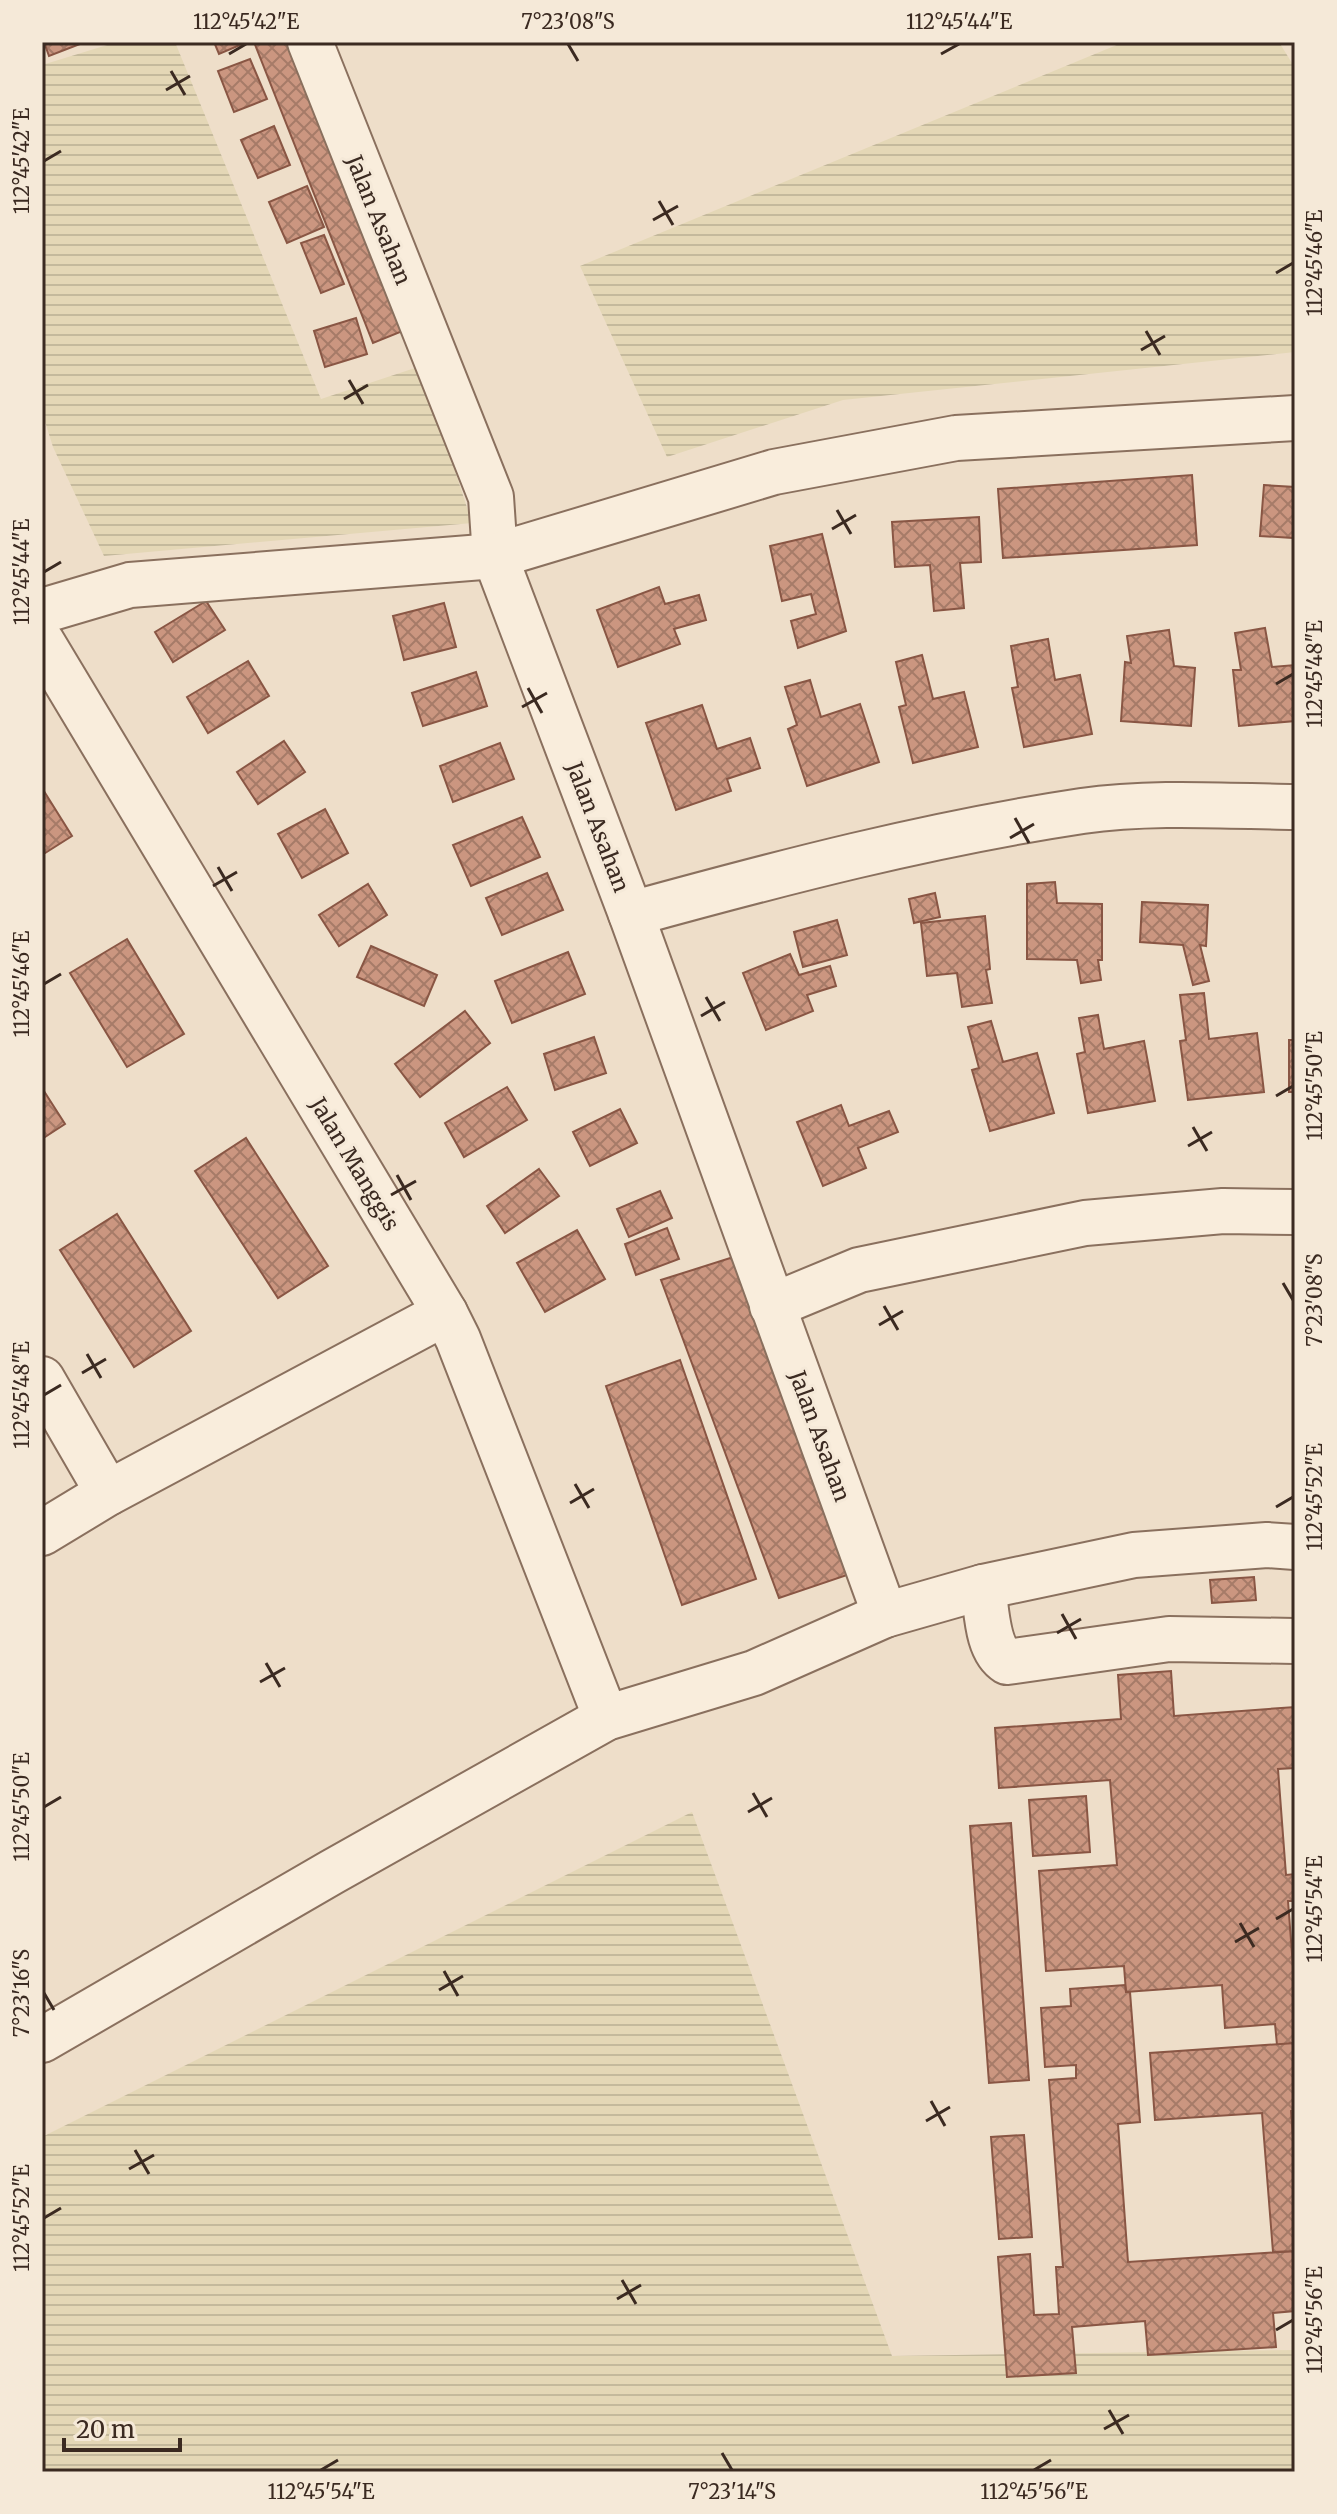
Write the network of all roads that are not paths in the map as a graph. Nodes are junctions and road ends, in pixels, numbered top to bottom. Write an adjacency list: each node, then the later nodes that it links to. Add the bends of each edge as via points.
1 (310, 42): 3 (street, Jalan Asahan, via 491,497)
2 (1295, 418): 3 (street, via 956,438 774,472)
3 (495, 556): 4 (street, via 130,585); 7 (street, Jalan Asahan)
4 (42, 611)
5 (42, 642): 10 (street, Jalan Manggis)
6 (1295, 807): 7 (street, via 1169,805 1084,811 823,862)
7 (631, 914): 9 (street, Jalan Asahan)
8 (1295, 1212): 9 (street, via 1223,1211 1085,1223 859,1270)
9 (772, 1306): 16 (street, Jalan Asahan)
10 (445, 1313): 12 (street); 18 (street, Jalan Manggis)
11 (42, 1379): 12 (street)
12 (108, 1493): 13 (street)
13 (42, 1533)
14 (1295, 1547): 15 (street, via 1134,1555)
15 (983, 1587): 16 (street); 17 (street, via 993,1644 1007,1662 1169,1639)
16 (885, 1615): 18 (street, via 754,1673)
17 (1295, 1641)
18 (606, 1718): 19 (street)
19 (42, 2040)

